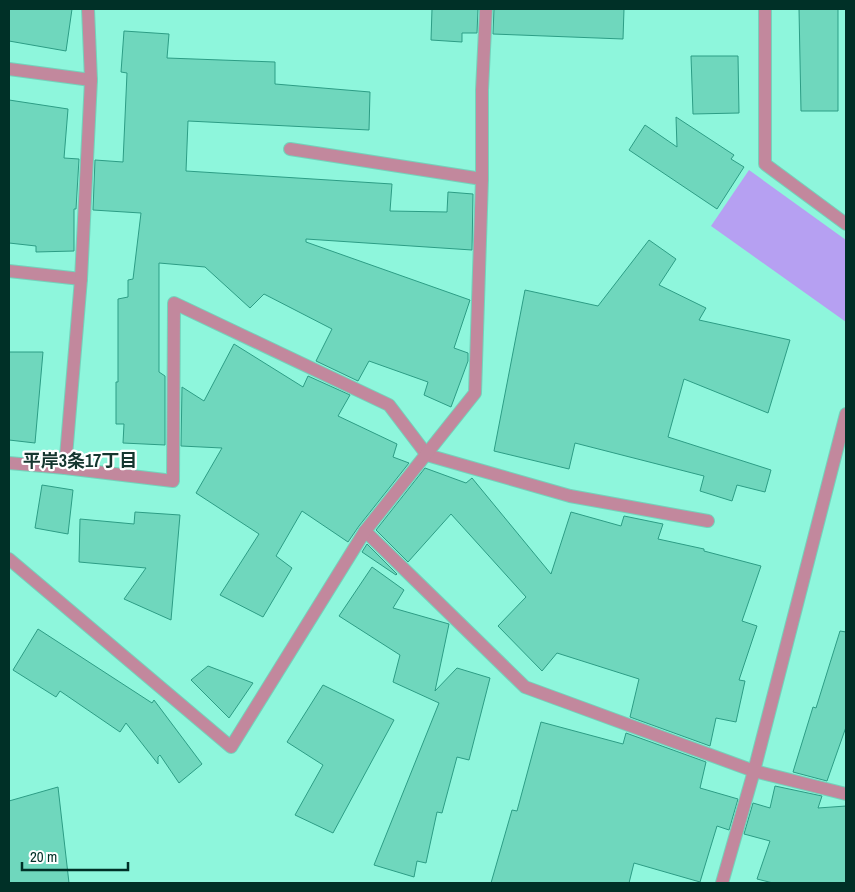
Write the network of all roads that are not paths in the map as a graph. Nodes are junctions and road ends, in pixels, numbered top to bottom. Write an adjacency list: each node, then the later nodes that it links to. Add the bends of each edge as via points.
1 (88, 9): 5 (street)
2 (486, 9): 7 (street)
3 (765, 9): 8 (street, via 765,164)
4 (9, 69): 5 (street)
5 (90, 80): 10 (street)
6 (290, 149): 7 (street)
7 (482, 179): 12 (street, via 475,393)
8 (846, 224)
9 (9, 271): 10 (street)
10 (81, 279): 14 (street)
11 (846, 414): 18 (street)
12 (427, 455): 14 (street, via 390,405 174,303 173,481); 15 (street, via 570,496); 16 (street)
13 (9, 463): 14 (street)
14 (65, 468)
15 (708, 521)
16 (365, 531): 17 (street, via 230,747); 18 (street, via 525,687)
17 (9, 559)
18 (754, 770): 19 (street); 20 (street)
19 (846, 794)
20 (722, 883)

